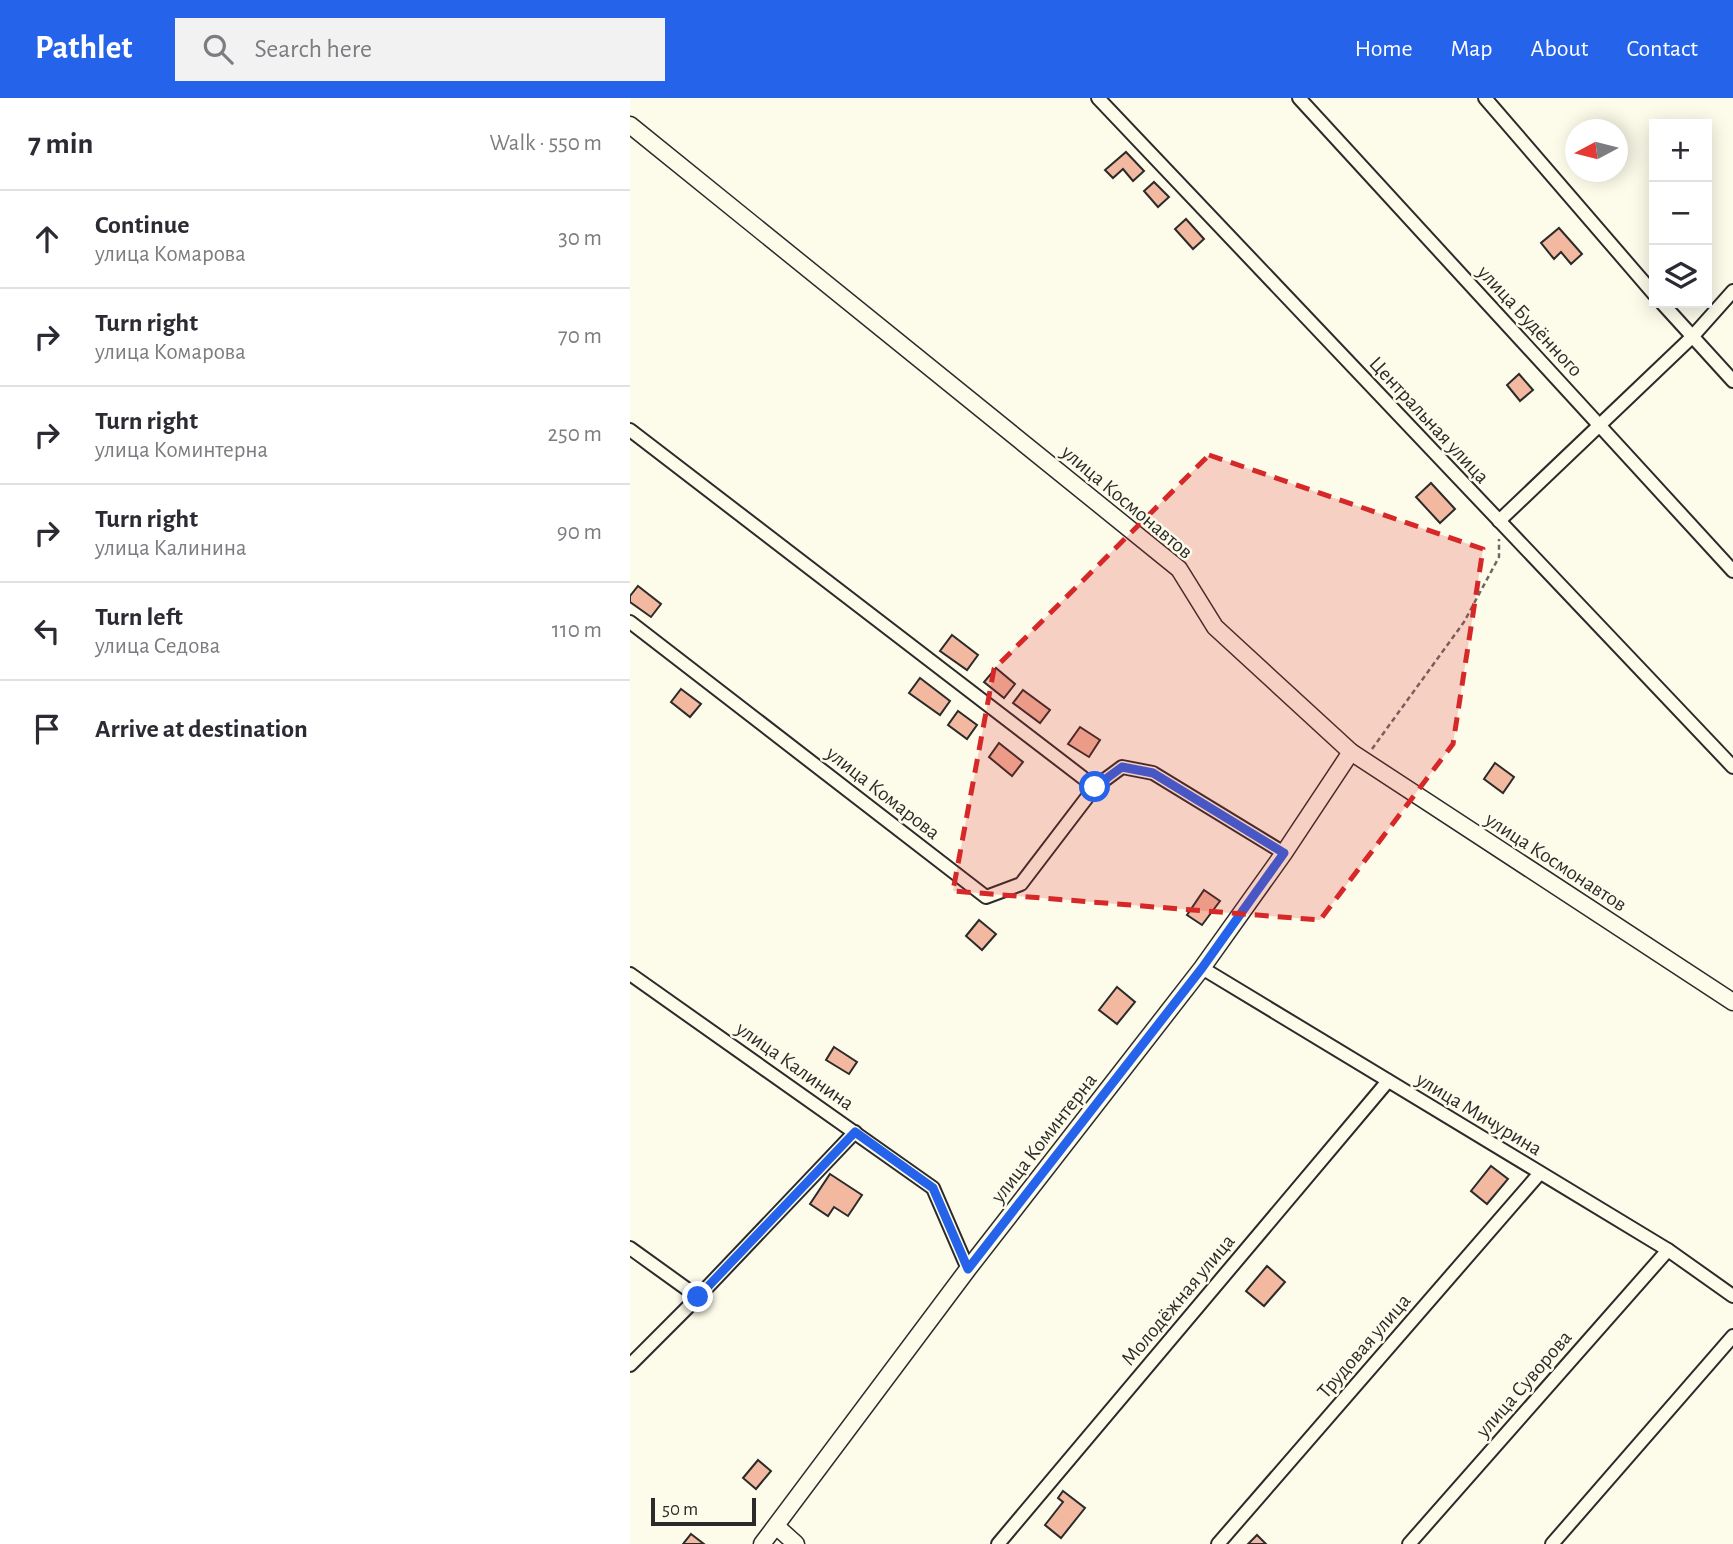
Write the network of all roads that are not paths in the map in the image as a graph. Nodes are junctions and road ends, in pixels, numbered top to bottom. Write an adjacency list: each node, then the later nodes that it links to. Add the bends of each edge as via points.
1 (1098, 98): 12 (street, Центральная улица)
2 (1299, 98): 10 (street, улица Будённого)
3 (1485, 98): 5 (street)
4 (630, 125): 15 (street, улица Космонавтов, via 1179,569 1215,627)
5 (1649, 287)
6 (1733, 291): 8 (street)
7 (1666, 308): 8 (street)
8 (1692, 337): 9 (street); 10 (street)
9 (1733, 382)
10 (1601, 426): 12 (street); 13 (street, улица Будённого)
11 (630, 430): 17 (street)
12 (1499, 521): 16 (street, Центральная улица)
13 (1733, 571)
14 (630, 622): 17 (street, улица Комарова, via 986,897 1021,884)
15 (1357, 756): 18 (street, улица Коминтерна); 21 (street, улица Космонавтов)
16 (1733, 768)
17 (1095, 787): 18 (street, улица Комарова, via 1122,767 1153,773)
18 (1284, 853): 19 (street, улица Коминтерна)
19 (1202, 968): 22 (street, улица Мичурина); 27 (street, улица Коминтерна)
20 (630, 974): 23 (street, улица Калинина)
21 (1733, 1002)
22 (1388, 1082): 24 (street, улица Мичурина); 35 (street, Молодёжная улица)
23 (855, 1132): 27 (street, улица Калинина, via 933,1188); 29 (street)
24 (1540, 1173): 26 (street, улица Мичурина); 36 (street, Трудовая улица)
25 (630, 1248): 29 (street)
26 (1668, 1250): 28 (street, улица Мичурина); 37 (street, улица Суворова)
27 (968, 1269): 32 (street, улица Коминтерна)
28 (1733, 1296)
29 (698, 1297): 31 (street)
30 (1733, 1336): 38 (street)
31 (630, 1365)
32 (776, 1526): 33 (street, улица Коминтерна); 34 (street)
33 (762, 1544)
34 (796, 1544)
35 (998, 1544)
36 (1217, 1544)
37 (1409, 1544)
38 (1552, 1544)

